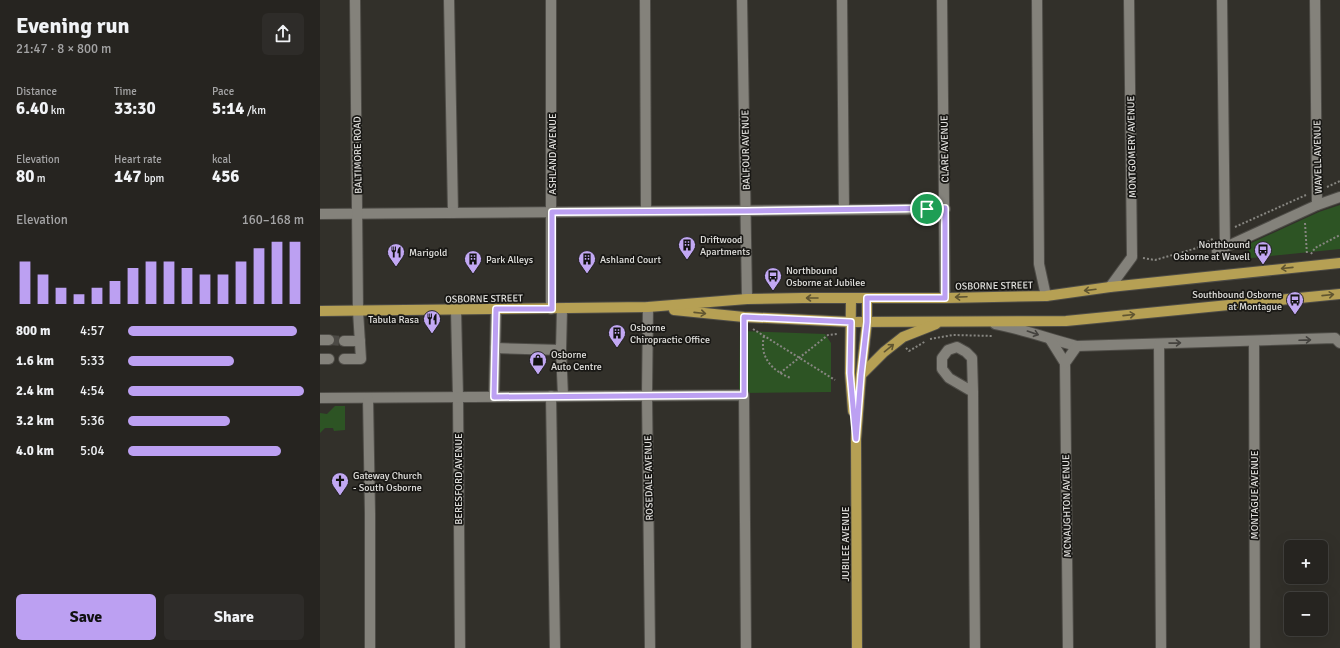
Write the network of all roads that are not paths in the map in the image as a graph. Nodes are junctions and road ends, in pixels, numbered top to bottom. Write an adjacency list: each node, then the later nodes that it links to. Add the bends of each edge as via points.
1 (355, 0): 21 (street, BALTIMORE ROAD)
2 (450, 0): 19 (street)
3 (551, 0): 18 (street, ASHLAND AVENUE)
4 (645, 0): 16 (street)
5 (742, 0): 17 (street, BALFOUR AVENUE)
6 (842, 0): 15 (street)
7 (942, 0): 14 (street, CLARE AVENUE)
8 (1037, 0): 25 (street, via 1039,264)
9 (1129, 0): 23 (street, MONTGOMERY AVENUE, via 1132,257)
10 (1222, 0): 13 (street, WAVELL AVENUE, via 1221,249)
11 (1315, 0): 13 (street, WAVELL AVENUE)
12 (1340, 197): 13 (street)
13 (1317, 204)
14 (945, 208): 15 (street); 28 (street, CLARE AVENUE)
15 (844, 209): 17 (street)
16 (646, 211): 17 (street); 18 (street)
17 (746, 211): 29 (street, BALFOUR AVENUE)
18 (552, 212): 19 (street); 32 (street, ASHLAND AVENUE)
19 (453, 213): 21 (street)
20 (320, 214): 21 (street)
21 (358, 214): 36 (street, BALTIMORE ROAD)
22 (1340, 263): 23 (main road, OSBORNE STREET, one-way to 23)
23 (1110, 287): 25 (main road, OSBORNE STREET, one-way to 25)
24 (1340, 294): 40 (main road, OSBORNE STREET, one-way to 24, via 1066,321)
25 (1046, 296): 28 (main road, OSBORNE STREET, one-way to 28)
26 (851, 298): 27 (main road, OSBORNE STREET); 29 (main road, OSBORNE STREET, one-way to 29); 37 (main road, JUBILEE AVENUE)
27 (867, 298): 28 (main road, OSBORNE STREET); 38 (main road, JUBILEE AVENUE)
28 (945, 298)
29 (747, 299): 30 (main road, OSBORNE STREET)
30 (648, 307): 33 (main road, OSBORNE STREET); 37 (main road, OSBORNE STREET, one-way to 37, via 744,317); 56 (street, ROSEDALE AVENUE)
31 (496, 309): 32 (main road, OSBORNE STREET); 34 (main road, OSBORNE STREET); 48 (street)
32 (552, 309): 33 (main road, OSBORNE STREET)
33 (562, 309): 49 (street)
34 (456, 310): 36 (main road, OSBORNE STREET); 57 (street, BERESFORD AVENUE)
35 (320, 311): 36 (main road, OSBORNE STREET)
36 (358, 311): 43 (street, BALTIMORE ROAD)
37 (851, 322): 38 (main road, OSBORNE STREET); 61 (main road, JUBILEE AVENUE, via 850,373)
38 (867, 322): 39 (main road, OSBORNE STREET); 52 (main road, JUBILEE AVENUE)
39 (940, 322): 40 (main road, OSBORNE STREET); 52 (main road, one-way to 39, via 903,337)
40 (981, 322): 41 (street, OSBORNE STREET, one-way to 41, via 1018,328)
41 (1050, 339): 47 (street, OSBORNE STREET); 51 (street)
42 (344, 340): 43 (street)
43 (360, 341): 50 (street, BALTIMORE ROAD, via 360,359)
44 (1254, 341): 45 (street, OSBORNE STREET, one-way to 45, via 1335,338); 46 (street, OSBORNE STREET, one-way to 44); 71 (street, MONTAGUE AVENUE)
45 (1340, 343)
46 (1159, 344): 47 (street, OSBORNE STREET); 70 (street)
47 (1077, 346): 51 (street)
48 (495, 348): 49 (street); 58 (street)
49 (562, 350): 55 (street)
50 (344, 359)
51 (1065, 364): 69 (street, MCNAUGHTON AVENUE)
52 (861, 375): 61 (main road, JUBILEE AVENUE)
53 (973, 392): 68 (street)
54 (552, 396): 55 (street); 58 (street); 64 (street)
55 (563, 396): 56 (street)
56 (647, 396): 65 (street, ROSEDALE AVENUE); 66 (street, via 744,395)
57 (458, 397): 58 (street); 60 (street); 63 (street, BERESFORD AVENUE)
58 (494, 397)
59 (320, 398): 60 (street)
60 (368, 398): 62 (street)
61 (856, 439): 67 (main road, JUBILEE AVENUE)
62 (370, 648)
63 (460, 648)
64 (555, 648)
65 (650, 648)
66 (746, 648)
67 (857, 648)
68 (975, 648)
69 (1068, 648)
70 (1161, 648)
71 (1255, 648)

